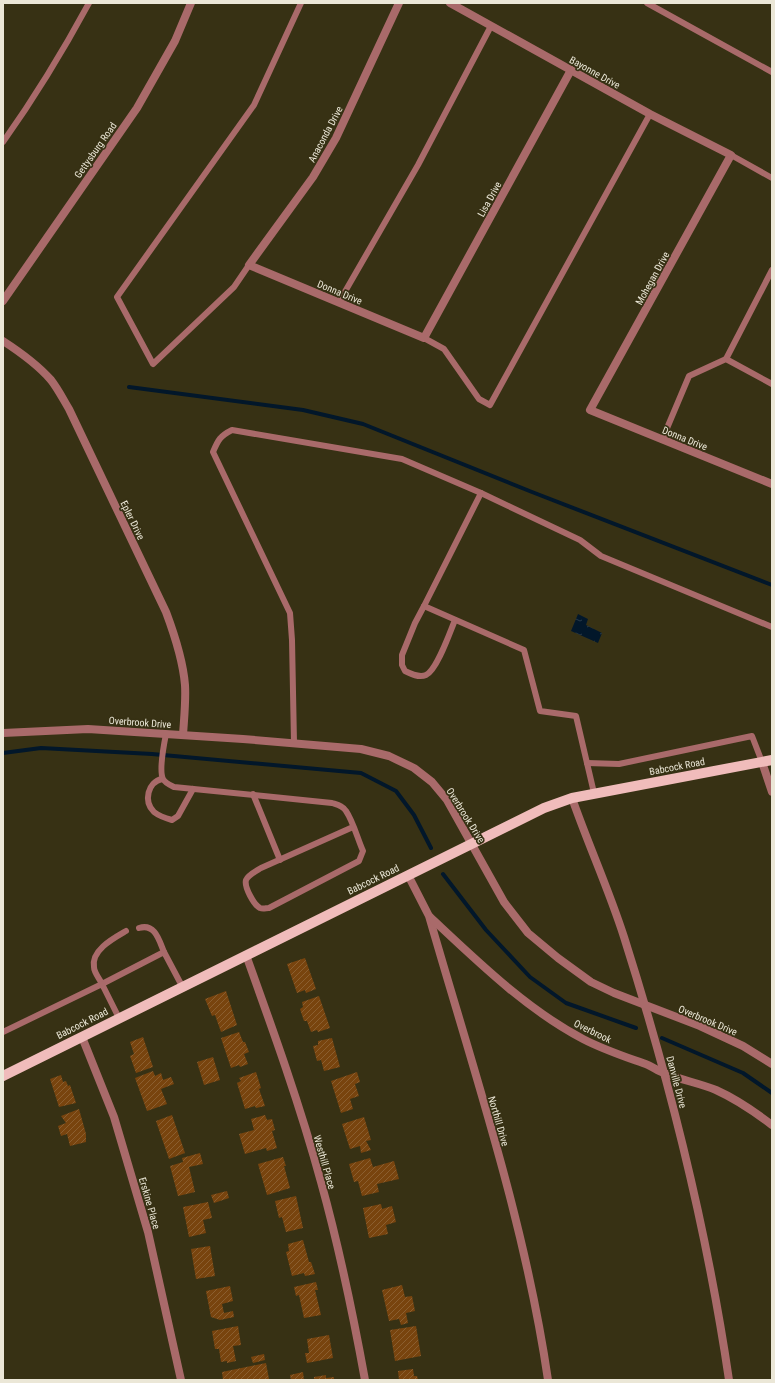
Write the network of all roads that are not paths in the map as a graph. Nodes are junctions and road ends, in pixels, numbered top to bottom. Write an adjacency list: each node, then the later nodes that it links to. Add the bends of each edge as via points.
1 (89, 3): 11 (lane, via 46,79)
2 (191, 3): 16 (street, Gettysburg Road, via 175,41 137,108)
3 (301, 3): 14 (lane, via 254,105 117,297 153,364 234,287)
4 (399, 3): 14 (street, Anaconda Drive, via 336,138 313,177)
5 (450, 3): 7 (street, Bayonne Drive)
6 (647, 3): 9 (lane)
7 (491, 26): 8 (street, Bayonne Drive); 17 (lane, via 418,165)
8 (571, 70): 10 (street, Bayonne Drive); 18 (street, Lisa Drive)
9 (772, 72)
10 (650, 114): 12 (street, Bayonne Drive); 18 (lane, via 490,404 479,399 444,349)
11 (3, 142)
12 (731, 155): 13 (lane); 22 (street, Mohegan Drive)
13 (772, 178)
14 (250, 265): 17 (street, Donna Drive)
15 (772, 270): 20 (lane)
16 (3, 301)
17 (339, 302): 18 (street, Donna Drive)
18 (424, 338)
19 (3, 340): 31 (street, Epler Drive, via 38,368 57,389 69,409 166,612 180,654 185,685)
20 (726, 359): 21 (lane); 23 (lane, via 689,376)
21 (772, 384)
22 (590, 410): 23 (street, Donna Drive)
23 (662, 440): 24 (street, Donna Drive)
24 (772, 484)
25 (480, 493): 26 (lane); 28 (lane, via 580,540 601,556); 32 (lane, via 402,459 232,430 223,435 217,443 213,452 290,613)
26 (424, 606): 27 (lane); 27 (lane, via 402,655 405,671 421,676 434,669)
27 (455, 620): 35 (lane, via 524,650 540,711 576,716)
28 (772, 627)
29 (3, 733): 30 (street, Overbrook Drive, via 88,729)
30 (166, 734): 31 (street, Overbrook Drive); 36 (lane)
31 (183, 735): 32 (street, Overbrook Drive)
32 (294, 744): 43 (street, Overbrook Drive, via 362,749 389,756 414,768 432,782 447,800)
33 (772, 760): 34 (main road, Babcock Road)
34 (762, 762): 35 (lane, via 752,736 619,764); 38 (street); 39 (main road, Babcock Road)
35 (586, 763): 39 (lane)
36 (162, 775): 37 (lane, via 165,782); 37 (lane, via 150,788 148,798 154,812 164,818 172,820 178,816)
37 (193, 789): 40 (lane)
38 (772, 792)
39 (594, 793): 41 (main road, Babcock Road)
40 (253, 794): 42 (lane, via 332,803 346,811); 44 (lane)
41 (572, 798): 43 (main road, Babcock Road, via 544,808); 53 (street, Danville Drive, via 623,935)
42 (353, 827): 44 (lane); 44 (lane, via 363,851 359,861 269,908 260,908 246,888 246,880 261,868)
43 (472, 844): 45 (main road, Babcock Road); 53 (street, Overbrook Drive, via 504,902 528,933 591,982 614,994)
44 (280, 860)
45 (408, 875): 46 (street, Northill Drive); 50 (main road, Babcock Road)
46 (429, 916): 58 (street, Overbrook, via 514,992 554,1021 584,1039); 63 (street, Northill Drive, via 508,1189 528,1273)
47 (139, 928): 49 (lane, via 151,929)
48 (126, 932): 51 (lane, via 106,943 95,958 94,967)
49 (164, 952): 51 (lane); 52 (lane)
50 (246, 955): 52 (main road, Babcock Road); 62 (street, Westhill Place, via 298,1104 321,1182)
51 (102, 984): 54 (lane); 55 (lane)
52 (182, 986): 54 (main road, Babcock Road)
53 (645, 1005): 57 (street, Overbrook Drive, via 700,1026 743,1046); 58 (street, Danville Drive)
54 (118, 1018): 56 (main road, Babcock Road)
55 (3, 1032)
56 (82, 1037): 59 (main road, Babcock Road); 61 (street, Erskine Place, via 114,1117 148,1232)
57 (772, 1064)
58 (664, 1073): 60 (street, Overbrook, via 716,1090); 64 (street, Danville Drive, via 709,1259)
59 (3, 1076)
60 (772, 1125)
61 (181, 1380)
62 (365, 1380)
63 (548, 1380)
64 (729, 1380)

